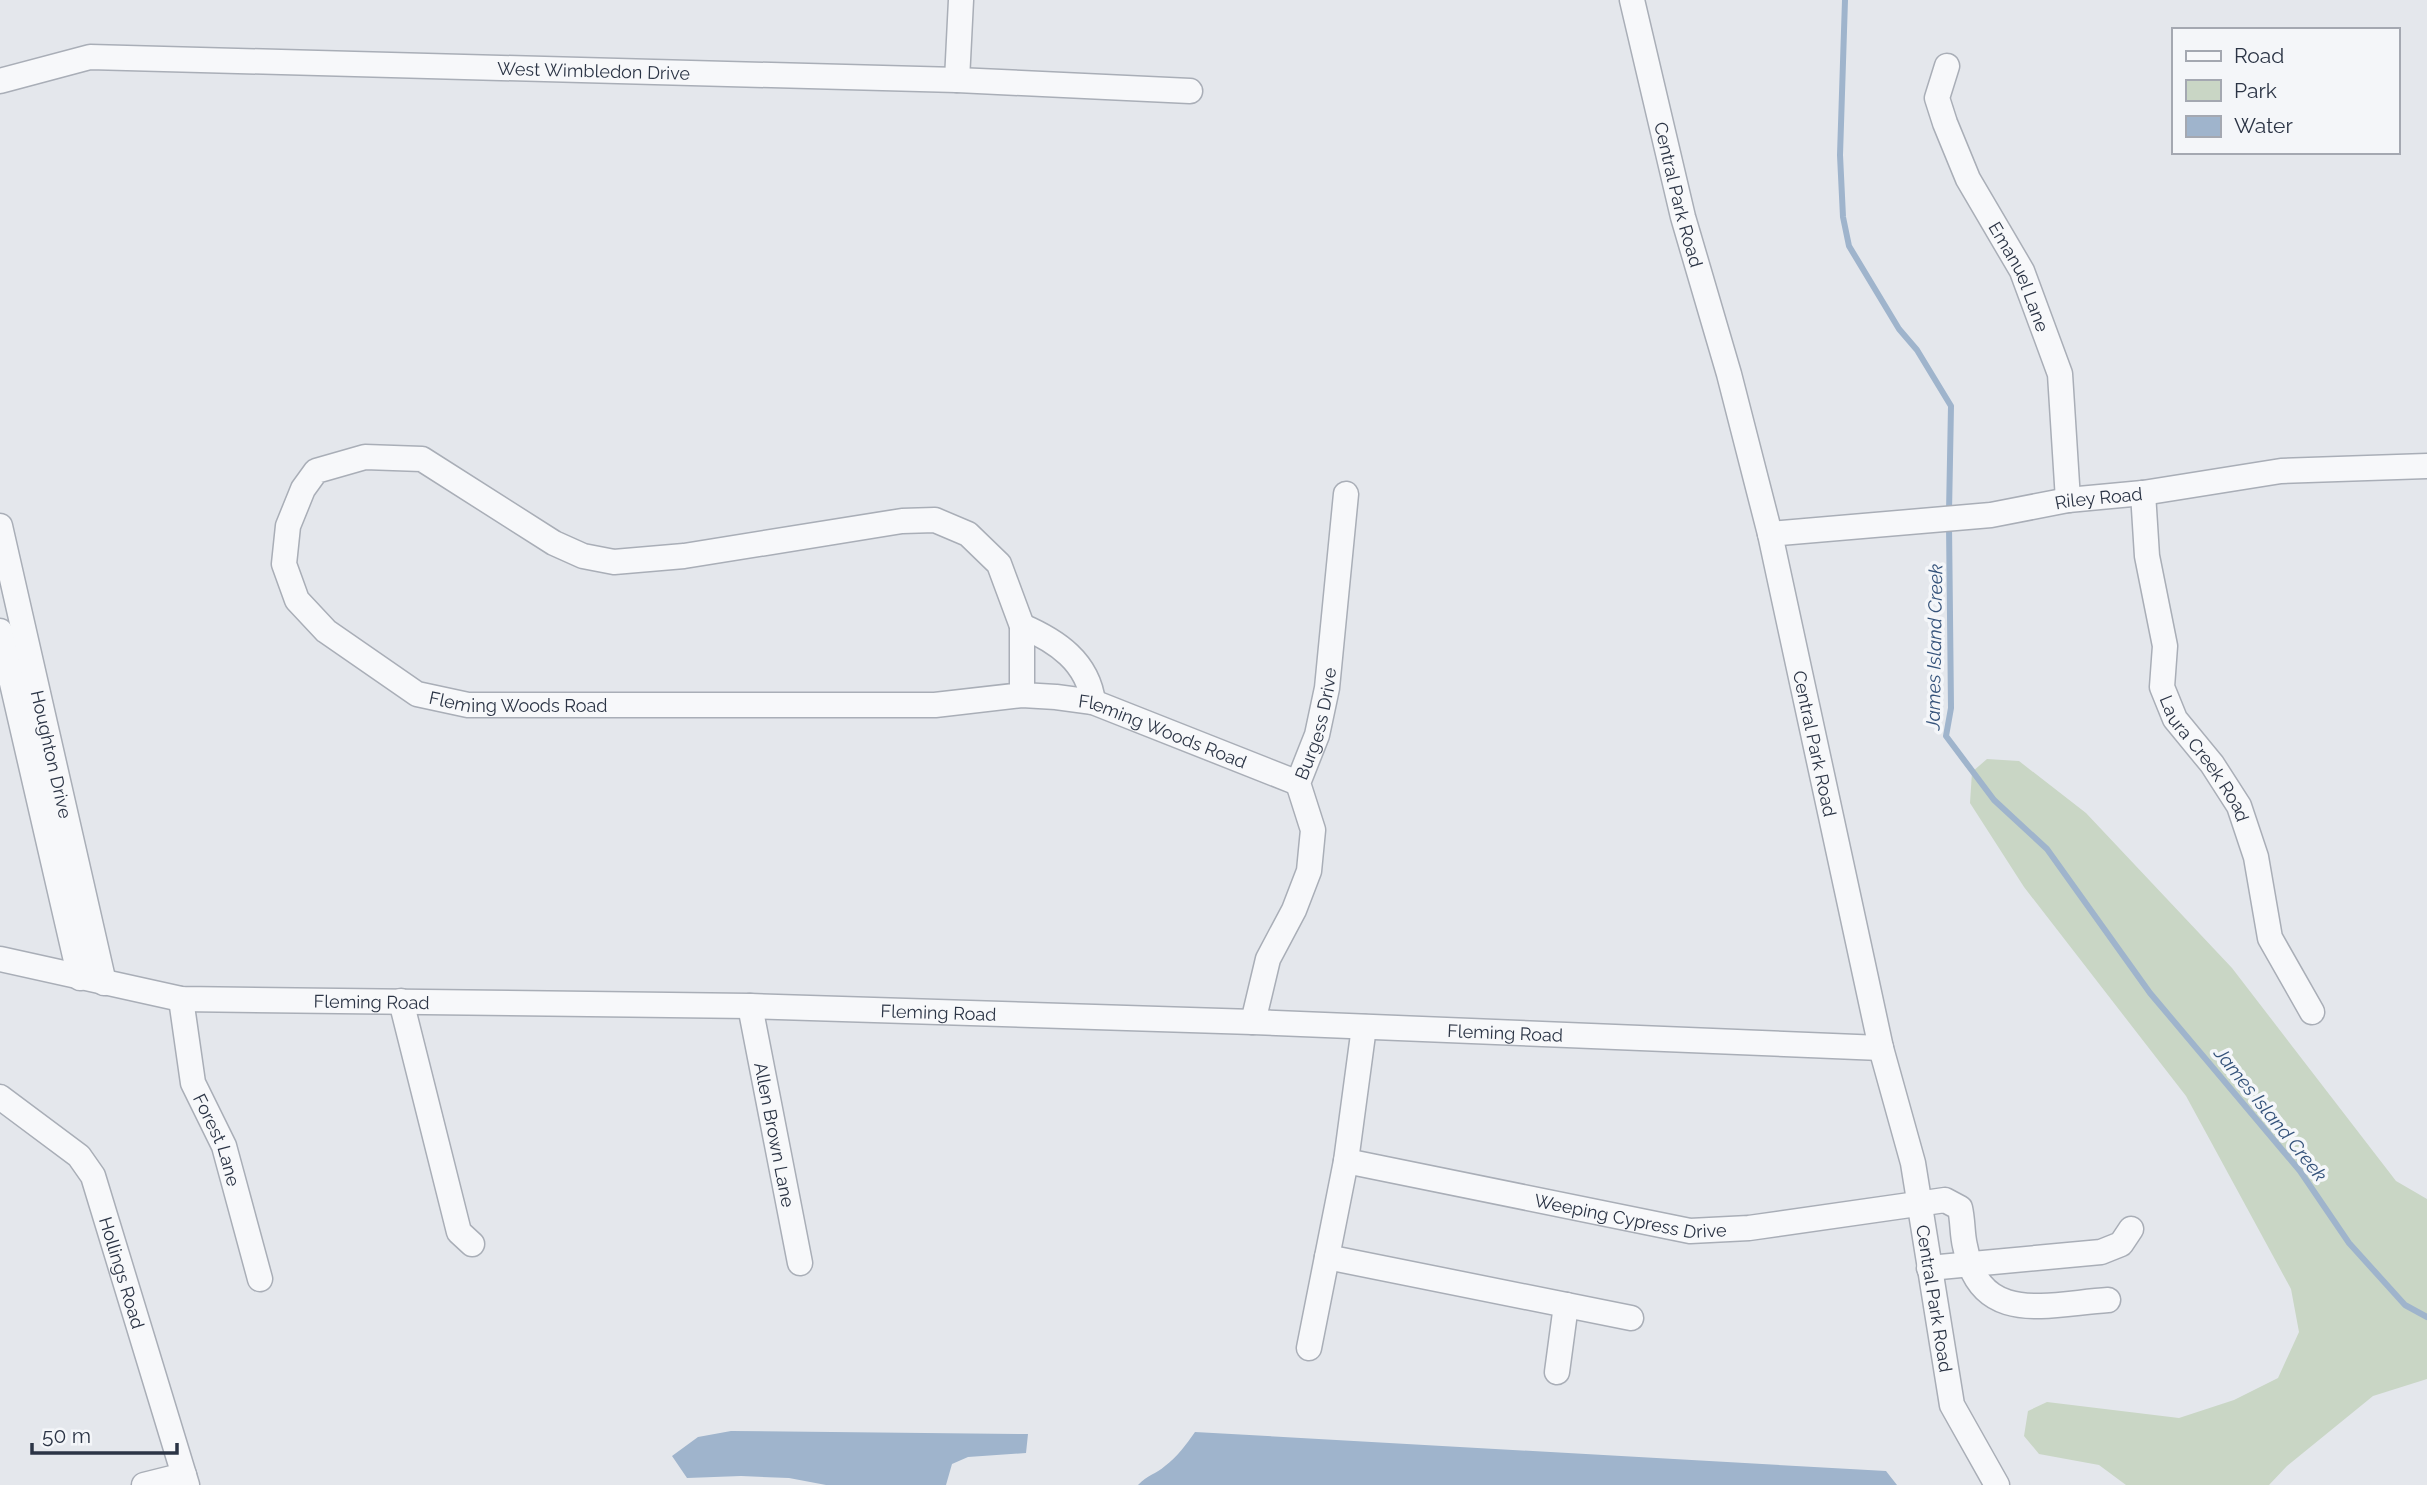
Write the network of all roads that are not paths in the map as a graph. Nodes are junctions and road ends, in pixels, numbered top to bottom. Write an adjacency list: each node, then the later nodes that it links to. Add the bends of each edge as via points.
1 (961, 0): 4 (street)
2 (1632, 0): 12 (street, Central Park Road, via 1682,217)
3 (1947, 66): 10 (street, Emanuel Lane, via 1937,98 1945,123 1968,179 2022,271 2060,374)
4 (957, 80): 5 (street, West Wimbledon Drive, via 90,57); 6 (street, West Wimbledon Drive)
5 (0, 81)
6 (1190, 91)
7 (2427, 466): 8 (street, Riley Road, via 2281,471)
8 (2143, 493): 10 (street, Riley Road); 24 (street, Laura Creek Road, via 2147,556 2165,646 2162,687 2175,719 2239,806 2256,857 2270,938)
9 (1346, 494): 18 (street, Burgess Drive, via 1327,688 1317,735)
10 (2068, 500): 12 (street, Riley Road, via 1990,515)
11 (0, 526): 15 (street, Houghton Drive)
12 (1770, 534): 27 (street, Central Park Road)
13 (1022, 626): 16 (street, Fleming Woods Road); 16 (street, Fleming Woods Road, via 999,564 968,534 935,520 614,562 583,556 554,543 422,459 365,457 316,471 288,526 284,564 297,600 326,631 417,694 468,705 935,705); 17 (street, via 1052,639 1074,659 1091,683)
14 (0, 631): 15 (street, Houghton Drive)
15 (22, 674): 20 (street, Houghton Drive)
16 (1022, 695): 17 (street, Fleming Woods Road)
17 (1093, 702): 18 (street, Fleming Woods Road)
18 (1298, 783): 25 (street, Burgess Drive, via 1313,830 1309,871 1268,959)
19 (0, 959): 20 (street, Fleming Road)
20 (92, 981): 21 (street, Fleming Road)
21 (181, 999): 22 (street, Fleming Road); 37 (street, Forest Lane, via 193,1083 224,1146)
22 (401, 1001): 23 (street, Fleming Road); 32 (street, via 459,1232)
23 (750, 1006): 25 (street, Fleming Road); 34 (street, Allen Brown Lane)
24 (2312, 1012)
25 (1253, 1022): 26 (street, Fleming Road)
26 (1364, 1027): 27 (street, Fleming Road); 29 (street)
27 (1881, 1048): 30 (street, Central Park Road)
28 (0, 1097): 43 (street, Hollings Road, via 79,1156 93,1176)
29 (1346, 1161): 30 (street, Weeping Cypress Drive, via 1690,1231 1749,1228); 33 (street)
30 (1920, 1204): 35 (street, Weeping Cypress Drive, via 1945,1200 1960,1208); 36 (street, Central Park Road)
31 (2131, 1229): 35 (street, via 2121,1244 2101,1252)
32 (472, 1244)
33 (1327, 1257): 39 (street); 41 (street)
34 (800, 1263)
35 (1970, 1264): 36 (street); 38 (street, via 1980,1286 1997,1300 2017,1306)
36 (1929, 1268): 45 (street, Central Park Road, via 1952,1405)
37 (260, 1279)
38 (2108, 1300)
39 (1566, 1305): 40 (street); 42 (street)
40 (1631, 1318)
41 (1309, 1348)
42 (1557, 1373)
43 (186, 1480): 44 (street)
44 (144, 1485)
45 (1997, 1485)

